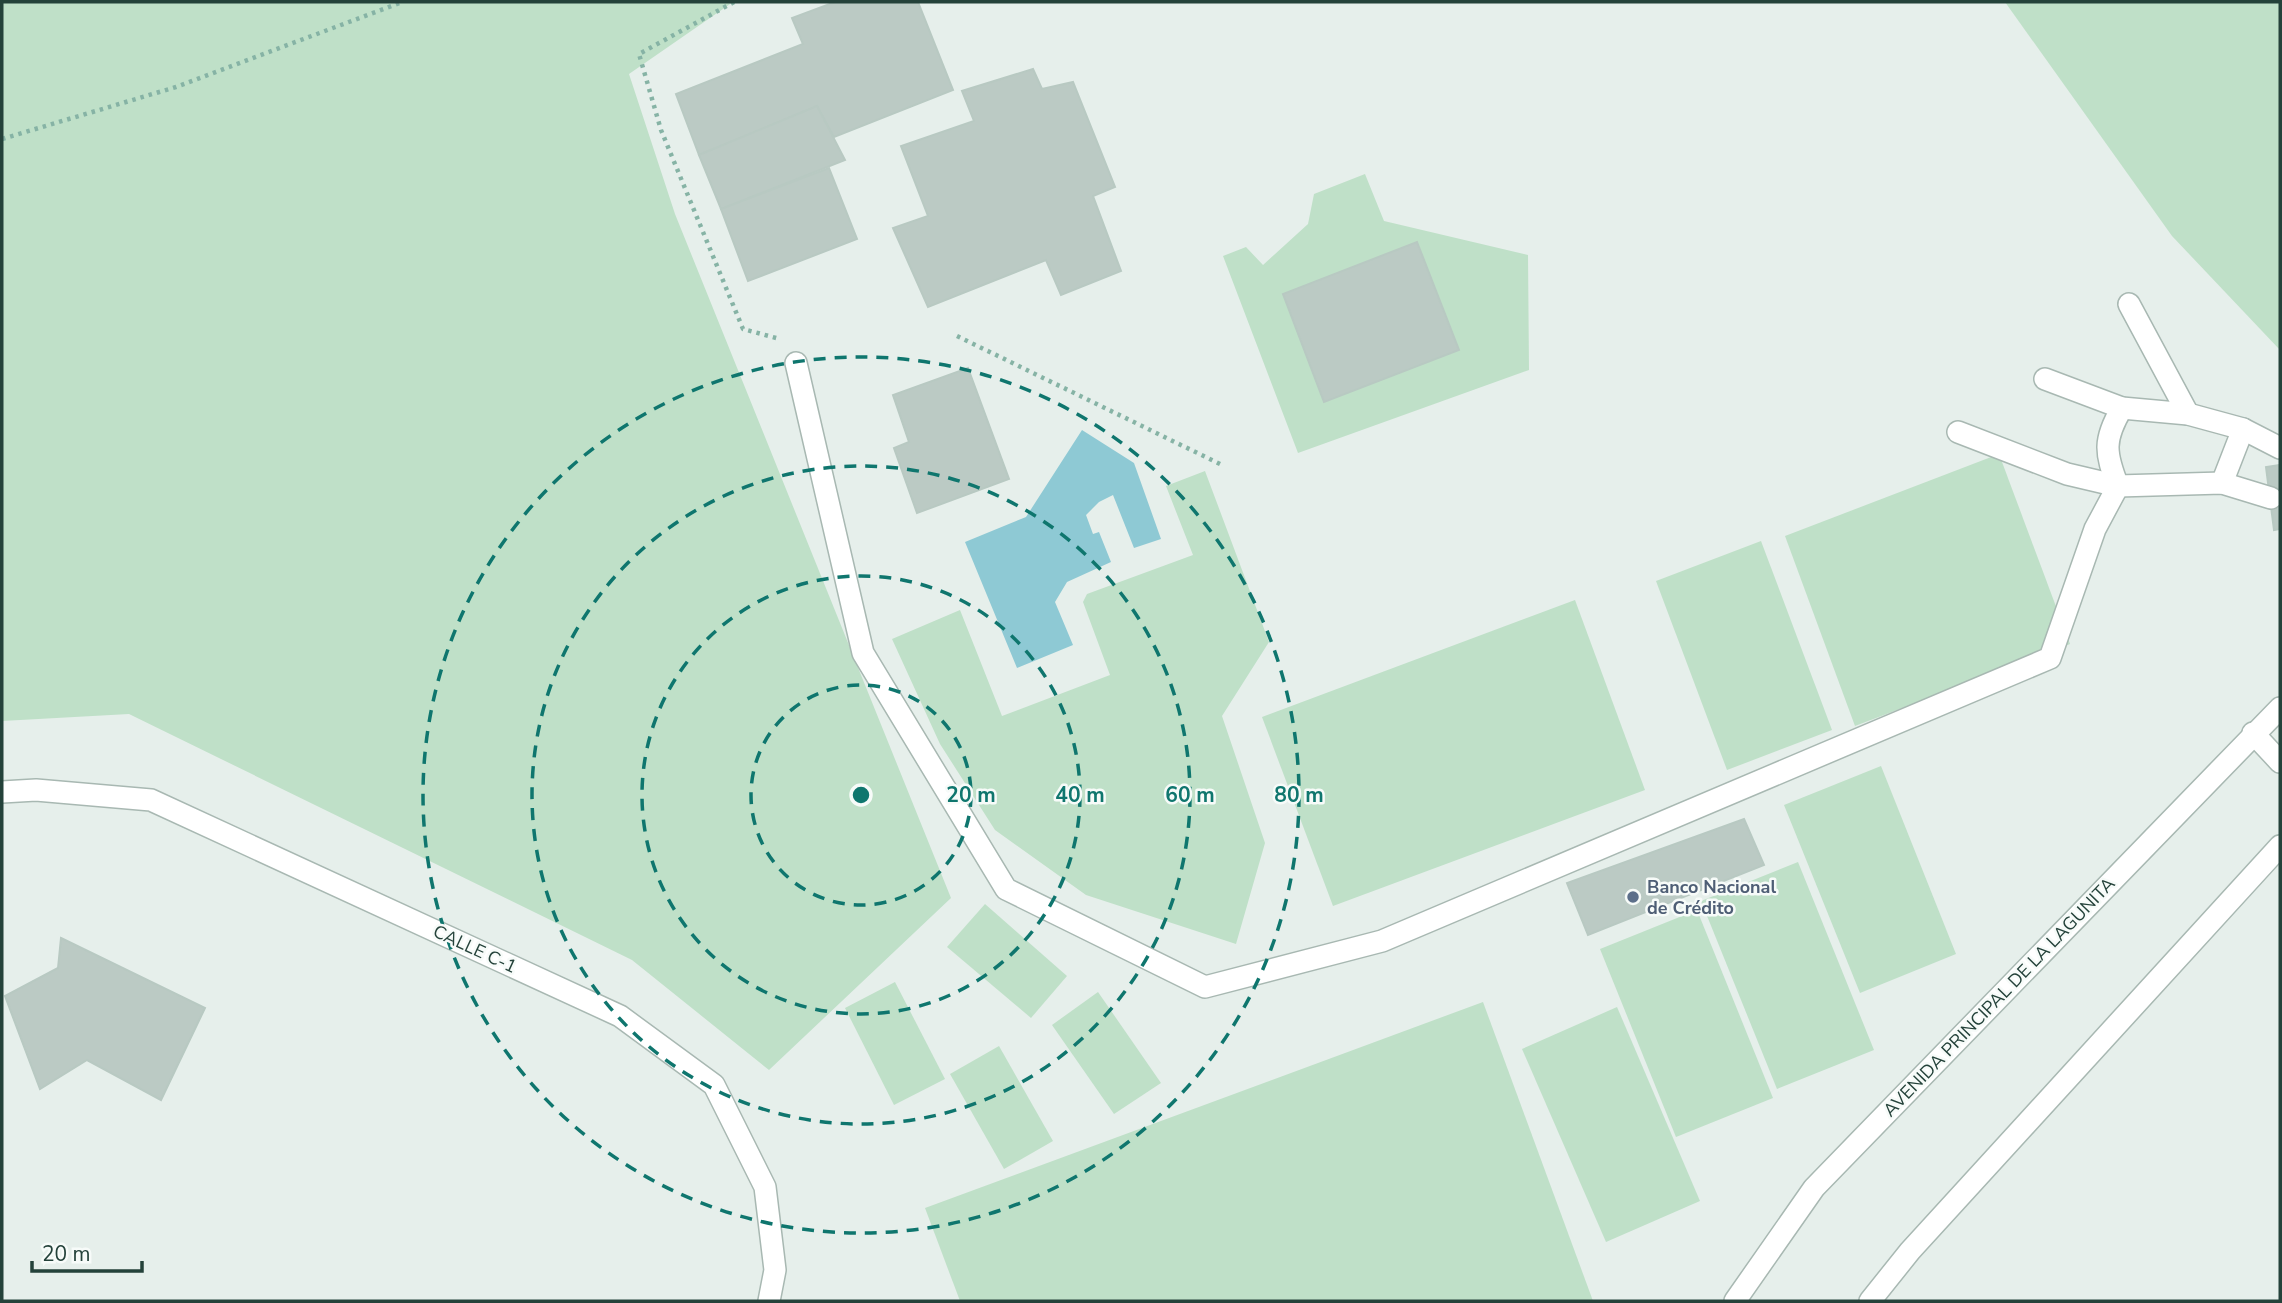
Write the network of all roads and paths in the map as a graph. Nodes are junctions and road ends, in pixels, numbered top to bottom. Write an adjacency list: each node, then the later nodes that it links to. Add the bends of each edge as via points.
1 (402, 2): 3 (path, via 176,87)
2 (734, 2): 6 (path, via 639,54 661,130 744,329 789,341)
3 (2, 139)
4 (2129, 304): 9 (street)
5 (957, 336): 13 (path)
6 (796, 363): 15 (street, via 863,653 1006,889 1205,987 1382,941 2050,658 2095,529)
7 (2045, 379): 8 (street)
8 (2122, 408): 9 (street); 15 (street, via 2111,427 2106,456)
9 (2189, 414): 10 (street)
10 (2243, 429): 12 (street); 14 (street)
11 (1958, 432): 15 (street, via 2067,474)
12 (2280, 449)
13 (1220, 464)
14 (2222, 483): 15 (street); 16 (street)
15 (2118, 486)
16 (2271, 498)
17 (2280, 708): 18 (street, AVENIDA PRINCIPAL DE LA LAGUNITA)
18 (2253, 733): 19 (street); 23 (street, AVENIDA PRINCIPAL DE LA LAGUNITA, via 1814,1188)
19 (2280, 762)
20 (2, 792): 22 (street, CALLE C-1, via 36,790 151,800 620,1016 714,1085 765,1187 775,1270)
21 (2280, 846): 24 (street, via 1910,1251)
22 (769, 1301)
23 (1735, 1301)
24 (1870, 1301)

